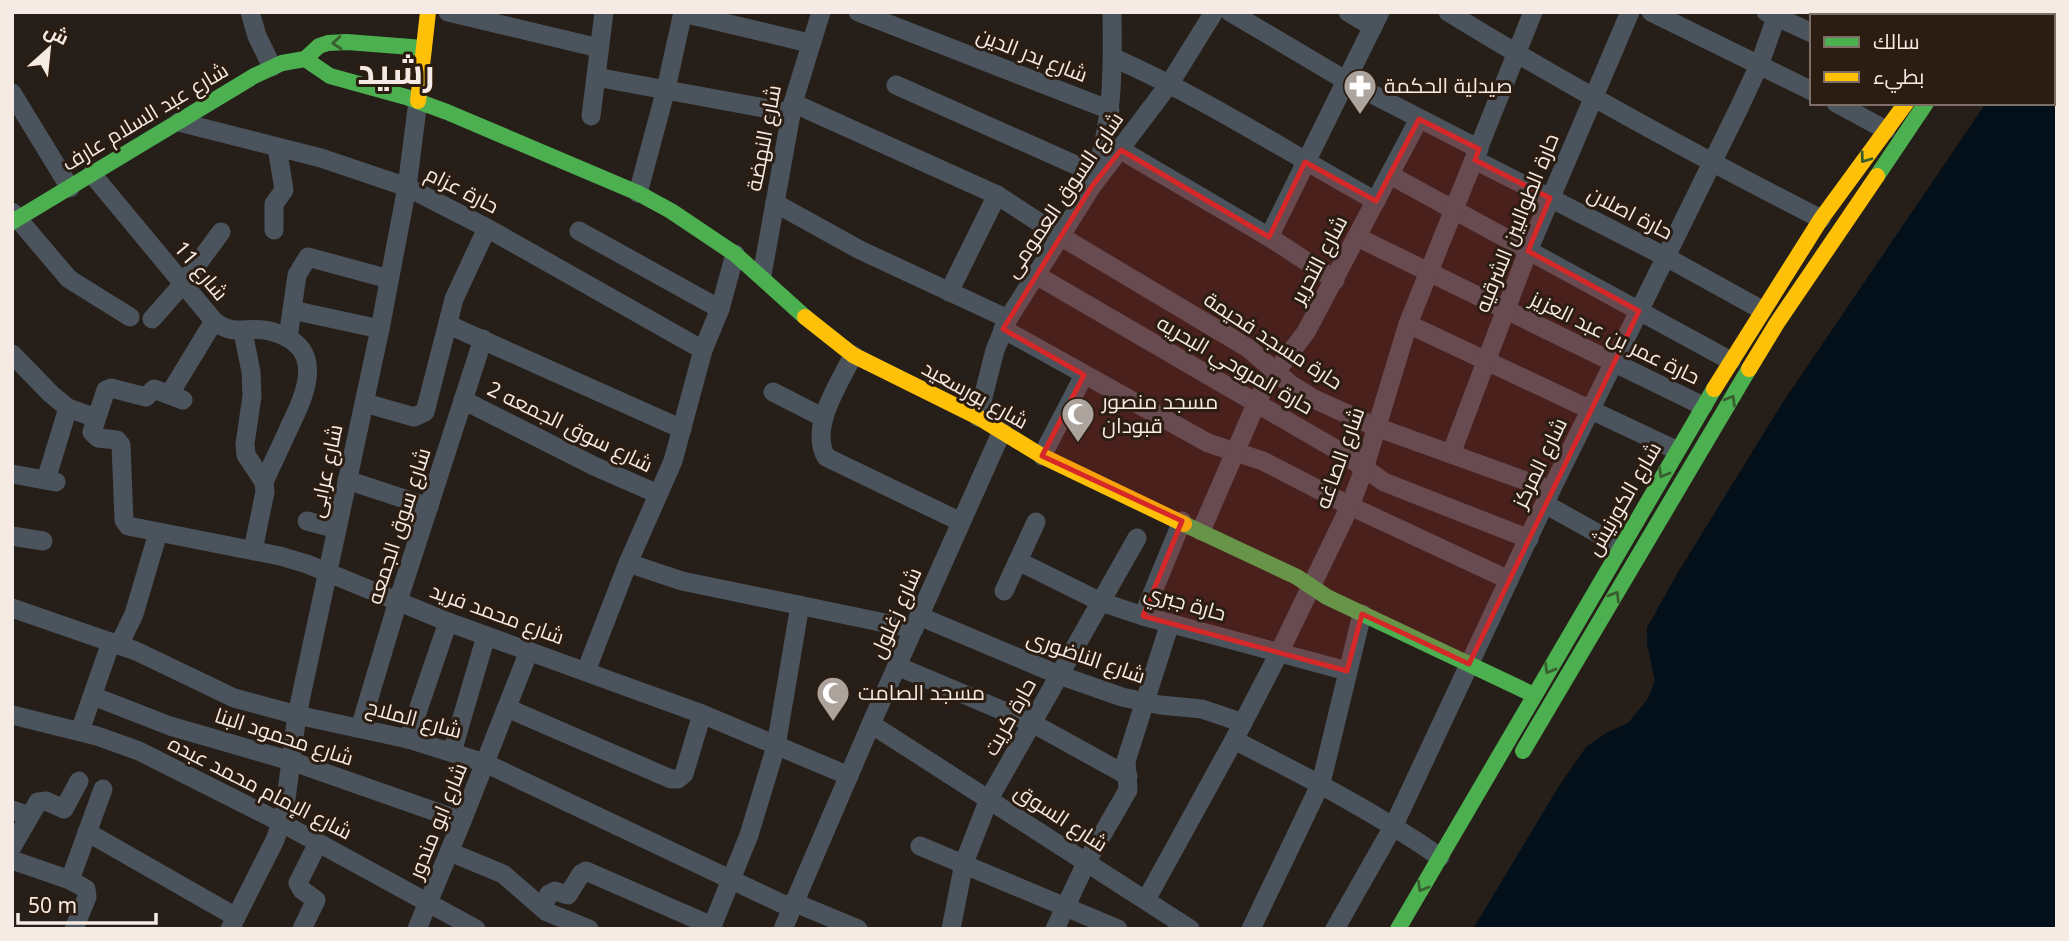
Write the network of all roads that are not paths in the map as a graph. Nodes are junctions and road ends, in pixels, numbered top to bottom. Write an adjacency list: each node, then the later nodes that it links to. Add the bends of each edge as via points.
1 (250, 12): 26 (street)
2 (428, 12): 20 (street, شارع عرابى)
3 (447, 12): 21 (street)
4 (604, 12): 21 (street)
5 (821, 12): 19 (street, شارع النهضة)
6 (858, 12): 40 (street, شارع بدر الدين)
7 (1112, 12): 23 (street)
8 (1214, 12): 29 (street, شارع السوق العمومى)
9 (1230, 12): 28 (street, حارة اصلان)
10 (1349, 12): 17 (street)
11 (1448, 12): 22 (street)
12 (1534, 12): 22 (street, شارع الصاغه)
13 (1651, 12): 25 (street)
14 (683, 13): 19 (street); 31 (street)
15 (1624, 14): 34 (street, حارة الطوالبين الشرقيه)
16 (1774, 14): 18 (street); 25 (street, شارع المركز)
17 (1377, 20): 28 (street)
18 (1810, 32)
19 (810, 44): 39 (street, شارع النهضة)
20 (424, 48): 24 (street, شارع عبد السلام عارف, one-way to 24, via 337,41 319,46); 35 (street, شارع عرابى)
21 (599, 48): 27 (street)
22 (1517, 54): 34 (street); 47 (street, شارع الصاغه)
23 (1114, 58): 29 (street); 40 (street)
24 (305, 59): 26 (street, شارع عبد السلام عارف); 35 (street, via 331,76)
25 (1760, 63): 32 (street); 49 (street, شارع المركز)
26 (272, 67): 43 (street, شارع عبد السلام عارف)
27 (596, 77): 31 (street, حارة مسجد فحيمة); 41 (street)
28 (1345, 80): 42 (street, حارة اصلان); 48 (street)
29 (1170, 83): 46 (street, شارع السوق العمومى); 48 (street)
30 (896, 85): 52 (street)
31 (666, 89): 39 (street, حارة مسجد فحيمة); 55 (street)
32 (1810, 90)
33 (12, 94): 54 (street)
34 (1593, 99): 49 (street); 57 (street, حارة الطوالبين الشرقيه)
35 (418, 101): 53 (street, شارع عرابى); 55 (street, شارع بورسعيد)
36 (1840, 105): 44 (street)
37 (1905, 105): 44 (street, شارع الكورنيش)
38 (1925, 105): 178 (street, شارع الكورنيش, one-way to 38, via 1777,323)
39 (792, 108): 56 (street, حارة مسجد فحيمة); 59 (street, شارع النهضة)
40 (1110, 110): 52 (street)
41 (591, 116)
42 (1419, 119): 47 (street, حارة اصلان); 51 (street, شارع التحرير)
43 (179, 122): 45 (street, حارة عزام); 50 (street, شارع عبد السلام عارف)
44 (1886, 130): 62 (street, شارع الكورنيش, one-way to 62)
45 (277, 147): 53 (street, حارة عزام); 64 (street, via 285,187 274,204)
46 (1121, 150): 52 (street, شارع السوق العمومى); 68 (street)
47 (1477, 155): 57 (street, حارة اصلان); 60 (street, شارع الصاغه)
48 (1305, 162): 58 (street); 68 (street)
49 (1712, 163): 62 (street); 72 (street, شارع المركز)
50 (92, 174): 54 (street, شارع عبد السلام عارف); 78 (street, شارع 11)
51 (1390, 175): 58 (street, شارع التحرير); 60 (street)
52 (1094, 180): 67 (street, شارع السوق العمومى)
53 (407, 187): 63 (street, حارة عزام); 76 (street, شارع عرابى)
54 (69, 188): 61 (street, شارع عبد السلام عارف)
55 (638, 193): 71 (street, شارع بورسعيد)
56 (997, 195): 67 (street, حارة مسجد فحيمة); 79 (street)
57 (1550, 198): 70 (street, حارة الطوالبين الشرقيه); 72 (street, حارة اصلان)
58 (1376, 201): 69 (street, شارع التحرير)
59 (775, 203): 74 (street, شارع النهضة); 79 (street)
60 (1455, 211): 70 (street); 73 (street, شارع الصاغه)
61 (14, 218): 85 (street, via 69,279)
62 (1821, 219): 83 (street, شارع الكورنيش)
63 (487, 228): 88 (street, via 454,299); 95 (street, حارة عزام)
64 (274, 230)
65 (579, 231): 80 (street)
66 (221, 232): 78 (street)
67 (1060, 236): 75 (street, شارع السوق العمومى); 101 (street, حارة مسجد فحيمة, via 1248,348)
68 (1269, 237): 77 (street)
69 (1357, 237): 73 (street, حارة عمر بن عبد العزيز); 77 (street, شارع التحرير)
70 (1528, 251): 82 (street, حارة الطوالبين الشرقيه); 84 (street)
71 (735, 254): 74 (street, شارع بورسعيد); 80 (street)
72 (1666, 257): 83 (street, حارة اصلان); 84 (street, شارع المركز)
73 (1429, 273): 82 (street, حارة عمر بن عبد العزيز); 90 (street, شارع الصاغه)
74 (762, 275): 97 (street, شارع بورسعيد)
75 (1036, 275): 89 (street, شارع السوق العمومى); 106 (street, حارة المروحي البحريه)
76 (389, 279): 81 (street, via 308,257 297,275); 91 (street, شارع عرابى)
77 (1335, 280): 101 (street, شارع التحرير, via 1306,332)
78 (182, 285): 86 (street); 87 (street, شارع 11)
79 (949, 292): 89 (street)
80 (720, 309): 95 (street)
81 (292, 310): 91 (street); 94 (street)
82 (1505, 310): 98 (street, حارة الطوالبين الشرقيه); 100 (street, حارة عمر بن عبد العزيز)
83 (1762, 310): 99 (street, شارع الكورنيش)
84 (1639, 311): 99 (street); 100 (street, شارع المركز)
85 (130, 317)
86 (152, 319)
87 (214, 321): 92 (street, شارع 11); 111 (street, via 176,398 154,389 145,397 108,388)
88 (449, 324): 93 (street); 105 (street, via 425,412 414,417)
89 (1006, 324): 102 (street); 110 (street, شارع السوق العمومى)
90 (1408, 324): 98 (street); 113 (street, شارع الصاغه)
91 (380, 329): 105 (street, شارع عرابى)
92 (243, 331): 94 (street, شارع 11, via 270,331); 123 (street, via 252,397 246,454)
93 (484, 339): 104 (street, شارع سوق الجمعه); 114 (street)
94 (295, 344): 123 (street, via 308,363 309,377)
95 (703, 350): 114 (street)
96 (12, 354): 108 (street)
97 (853, 355): 110 (street, شارع بورسعيد); 112 (street)
98 (1486, 361): 109 (street); 118 (street, حارة الطوالبين الشرقيه)
99 (1731, 361): 107 (street, شارع الكورنيش)
100 (1614, 362): 107 (street, حارة عمر بن عبد العزيز); 109 (street, شارع المركز)
101 (1276, 372): 106 (street, شارع التحرير); 113 (street, حارة مسجد فحيمة, via 1314,398)
102 (1084, 374): 117 (street); 119 (street)
103 (774, 392): 112 (street)
104 (464, 400): 124 (street, شارع سوق الجمعه 2); 127 (street, شارع سوق الجمعه)
105 (365, 402): 122 (street, شارع عرابى)
106 (1256, 404): 117 (street, شارع التحرير); 120 (street, حارة المروحي البحريه)
107 (1703, 406): 116 (street, شارع الكورنيش)
108 (68, 408): 111 (street); 121 (street, via 51,481)
109 (1591, 410): 116 (street); 125 (street, شارع المركز)
110 (978, 417): 115 (street, شارع بورسعيد)
111 (96, 418): 134 (street, شارع محمد فريد, via 94,436 121,445 124,520 128,526)
112 (824, 418): 129 (street, via 821,439 826,457)
113 (1377, 428): 118 (street, حارة مسجد فحيمة); 120 (street, شارع الصاغه)
114 (682, 429): 124 (street)
115 (1002, 431): 119 (street, شارع بورسعيد); 129 (street, شارع زغلول)
116 (1676, 450): 139 (street, شارع الكورنيش, one-way to 139)
117 (1233, 453): 126 (street, via 1263,461); 133 (street, شارع التحرير)
118 (1451, 454): 125 (street, حارة مسجد فحيمة)
119 (1042, 456): 131 (street, شارع بورسعيد)
120 (1364, 469): 126 (street, شارع الصاغه); 137 (street, حارة المروحي البحريه, via 1384,482)
121 (12, 474)
122 (347, 480): 127 (street); 132 (street, شارع عرابى)
123 (264, 482): 140 (street)
124 (658, 494): 142 (street)
125 (1548, 497): 137 (street, شارع المركز); 139 (street, حارة مسجد فحيمة)
126 (1350, 506): 144 (street); 145 (street, شارع الصاغه)
127 (429, 507): 147 (street, شارع سوق الجمعه)
128 (307, 521): 132 (street)
129 (961, 522): 154 (street, شارع زغلول)
130 (1036, 522): 141 (street)
131 (1182, 522): 133 (street, شارع بورسعيد); 152 (street)
132 (337, 529): 143 (street, شارع عرابى)
133 (1201, 531): 145 (street, شارع بورسعيد)
134 (158, 533): 140 (street, شارع محمد فريد); 157 (street, via 134,614)
135 (12, 536): 138 (street)
136 (1137, 538): 148 (street, حارة كريت)
137 (1529, 538): 144 (street, شارع المركز)
138 (43, 541)
139 (1620, 546): 165 (street, شارع الكورنيش, one-way to 165)
140 (253, 550): 143 (street, شارع محمد فريد)
141 (1018, 561): 146 (street); 148 (street, حارة جبري)
142 (628, 563): 149 (street, شارع الناضورى, via 682,581); 162 (street)
143 (328, 572): 147 (street, شارع محمد فريد); 170 (street, شارع عرابى)
144 (1508, 580): 160 (street, شارع المركز)
145 (1311, 586): 151 (street, شارع بورسعيد); 159 (street, شارع الصاغه)
146 (1004, 591)
147 (398, 601): 153 (street, شارع محمد فريد); 175 (street, شارع سوق الجمعه)
148 (1101, 602): 152 (street, حارة جبري); 164 (street, حارة كريت)
149 (800, 605): 154 (street, شارع الناضورى); 180 (street)
150 (12, 608): 157 (street, شارع الملاح)
151 (1362, 614): 160 (street, شارع بورسعيد); 163 (street)
152 (1143, 616): 155 (street, حارة جبري)
153 (448, 622): 156 (street, شارع محمد فريد); 179 (street)
154 (916, 622): 161 (street, شارع زغلول); 164 (street, شارع الناضورى)
155 (1170, 623): 159 (street, حارة جبري); 167 (street)
156 (486, 636): 158 (street, شارع محمد فريد); 181 (street)
157 (115, 644): 166 (street); 170 (street, شارع الملاح, via 234,698)
158 (529, 651): 162 (street, شارع محمد فريد); 168 (street, شارع ابو مندور)
159 (1279, 653): 163 (street, حارة جبري); 177 (street, شارع الصاغه)
160 (1469, 664): 165 (street, شارع بورسعيد); 194 (street, شارع المركز)
161 (897, 666): 172 (street); 173 (street, شارع زغلول)
162 (586, 671): 171 (street, شارع محمد فريد)
163 (1347, 671): 188 (street)
164 (1059, 675): 167 (street, شارع الناضورى); 172 (street, حارة كريت)
165 (1534, 695): 174 (street, شارع الكورنيش)
166 (93, 696): 176 (street); 183 (street, شارع محمود البنا, via 170,726)
167 (1145, 702): 177 (street, شارع الناضورى, via 1202,709); 186 (street, via 1126,761)
168 (507, 708): 171 (street, via 671,779 684,774); 184 (street, شارع ابو مندور)
169 (12, 715): 176 (street, شارع الإمام محمد عبده)
170 (297, 715): 175 (street, شارع الملاح); 183 (street, شارع عرابى)
171 (702, 715): 180 (street, شارع محمد فريد)
172 (1032, 723): 186 (street); 190 (street, حارة كريت)
173 (871, 724): 185 (street, شارع زغلول); 190 (street, شارع السوق)
174 (1515, 727): 178 (street); 200 (street, شارع الكورنيش)
175 (360, 728): 179 (street, شارع الملاح)
176 (80, 731): 193 (street, شارع الإمام محمد عبده, via 139,751)
177 (1238, 732): 188 (street, شارع الناضورى); 206 (street, شارع الصاغه)
178 (1532, 737): 182 (street, شارع الكورنيش)
179 (408, 739): 181 (street, شارع الملاح)
180 (776, 746): 185 (street, شارع محمد فريد); 205 (street)
181 (452, 752): 184 (street, شارع الملاح)
182 (1518, 760)
183 (290, 761): 192 (street, شارع محمود البنا); 193 (street, شارع عرابى)
184 (485, 763): 192 (street, شارع ابو مندور); 205 (street, شارع الملاح)
185 (849, 776): 208 (street, شارع زغلول)
186 (1128, 776): 202 (street, via 1128,790)
187 (79, 780): 191 (street, via 66,808 42,800)
188 (1321, 783): 194 (street, شارع الناضورى); 224 (street)
189 (103, 789): 195 (street)
190 (989, 799): 202 (street, شارع السوق); 203 (street, حارة كريت)
191 (21, 813): 198 (street)
192 (462, 821): 199 (street, شارع ابو مندور)
193 (282, 823): 196 (street, شارع الإمام محمد عبده); 211 (street, شارع عرابى)
194 (1394, 825): 200 (street, شارع الناضورى); 225 (street, شارع المركز)
195 (87, 832): 204 (street); 211 (street)
196 (318, 843): 207 (street, شارع الإمام محمد عبده); 215 (street, via 298,883 316,900)
197 (920, 846): 203 (street)
198 (12, 847)
199 (450, 852): 207 (street, شارع ابو مندور); 210 (street, via 503,874)
200 (1440, 857): 226 (street, شارع الكورنيش, one-way to 226)
201 (12, 860): 204 (street)
202 (1087, 861): 206 (street, شارع السوق); 209 (street)
203 (964, 863): 209 (street); 221 (street, حارة كريت)
204 (69, 880): 214 (street, via 88,892)
205 (732, 881): 208 (street, شارع الملاح); 212 (street)
206 (1146, 900): 213 (street, شارع السوق)
207 (429, 903): 216 (street, شارع ابو مندور); 217 (street, شارع الإمام محمد عبده)
208 (792, 905): 219 (street, شارع زغلول); 220 (street, شارع الملاح)
209 (1064, 907): 222 (street); 223 (street)
210 (542, 908): 212 (street, via 555,891 568,895 586,872); 218 (street)
211 (233, 923)
212 (712, 927)
213 (1189, 928)
214 (74, 929)
215 (302, 929)
216 (417, 929)
217 (476, 929)
218 (589, 929)
219 (783, 929)
220 (858, 929)
221 (951, 929)
222 (1055, 929)
223 (1118, 929)
224 (1251, 929)
225 (1335, 929)
226 (1398, 929)

